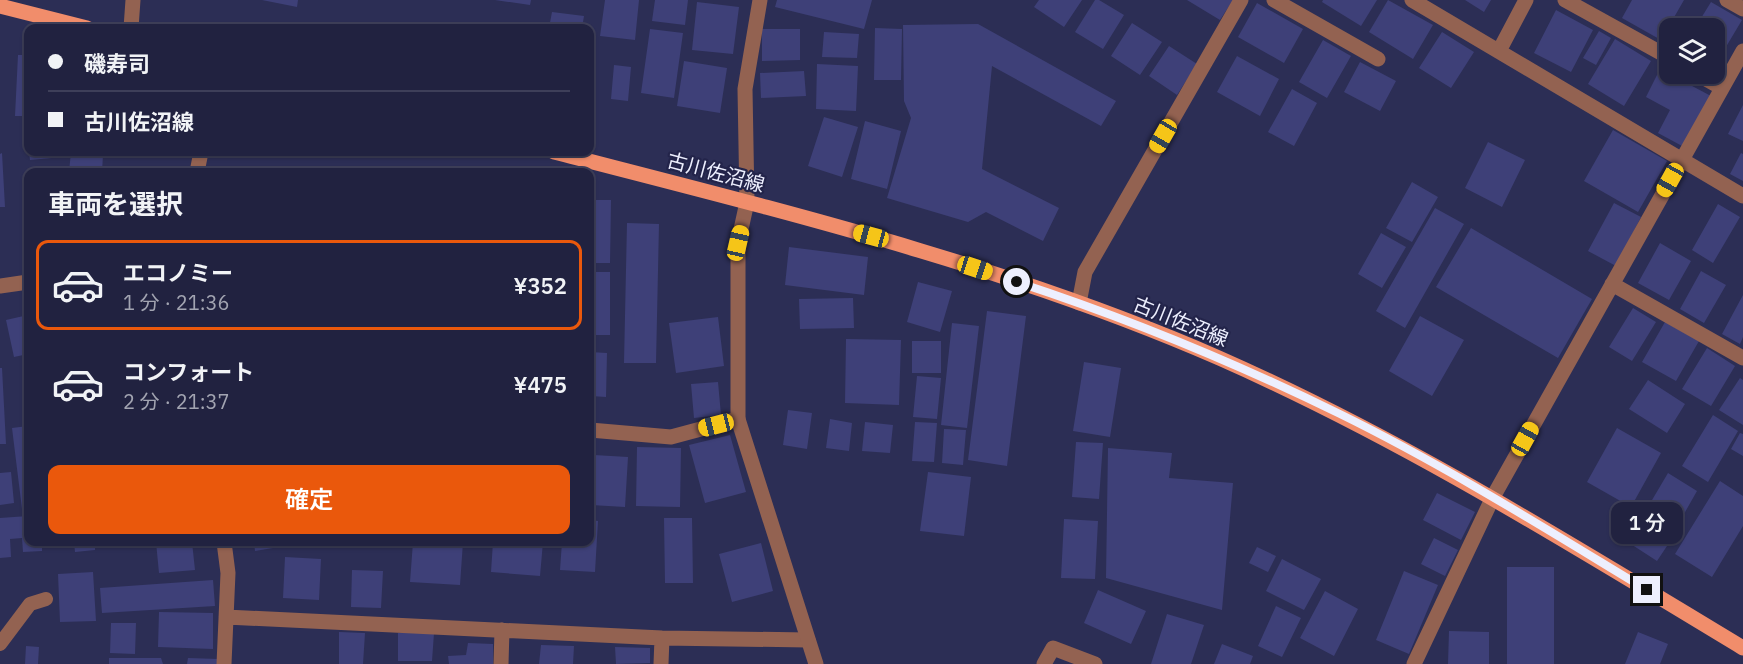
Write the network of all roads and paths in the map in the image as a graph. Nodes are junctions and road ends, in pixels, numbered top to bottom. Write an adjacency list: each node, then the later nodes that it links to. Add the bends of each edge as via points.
1 (133, 0): 12 (street)
2 (760, 0): 22 (street, via 745,89)
3 (1241, 0): 26 (street, via 1085,272)
4 (1274, 0): 16 (street)
5 (1412, 0): 13 (street)
6 (1526, 0): 13 (street)
7 (1565, 0): 15 (street)
8 (1727, 0): 10 (street)
9 (0, 6): 11 (main road)
10 (1743, 9)
11 (71, 24)
12 (131, 24)
13 (1498, 51): 20 (street)
14 (1743, 51): 18 (street)
15 (1659, 52)
16 (1378, 59)
17 (1715, 84): 18 (street)
18 (1722, 88): 20 (street)
19 (569, 156): 22 (main road, 古川佐沼線)
20 (1682, 160): 21 (street); 24 (street)
21 (1743, 195)
22 (747, 202): 26 (main road, 古川佐沼線, via 912,247); 28 (street, via 738,243)
23 (24, 283): 25 (street)
24 (1612, 284): 27 (street); 30 (street)
25 (0, 286)
26 (1079, 303): 30 (main road, 古川佐沼線, via 1217,357 1341,414)
27 (1743, 358)
28 (738, 419): 29 (street, via 671,436); 36 (street)
29 (594, 430)
30 (1493, 497): 38 (main road, 古川佐沼線); 45 (street)
31 (225, 546): 33 (street)
32 (46, 600): 37 (lane, via 30,604)
33 (226, 618): 34 (street); 39 (street)
34 (502, 630): 35 (street); 40 (street)
35 (662, 638): 36 (street); 41 (street)
36 (808, 640): 42 (street)
37 (0, 644)
38 (1743, 648)
39 (224, 664)
40 (501, 664)
41 (661, 664)
42 (816, 664)
43 (1044, 664): 44 (street, via 1053,648)
44 (1095, 664)
45 (1414, 664)

